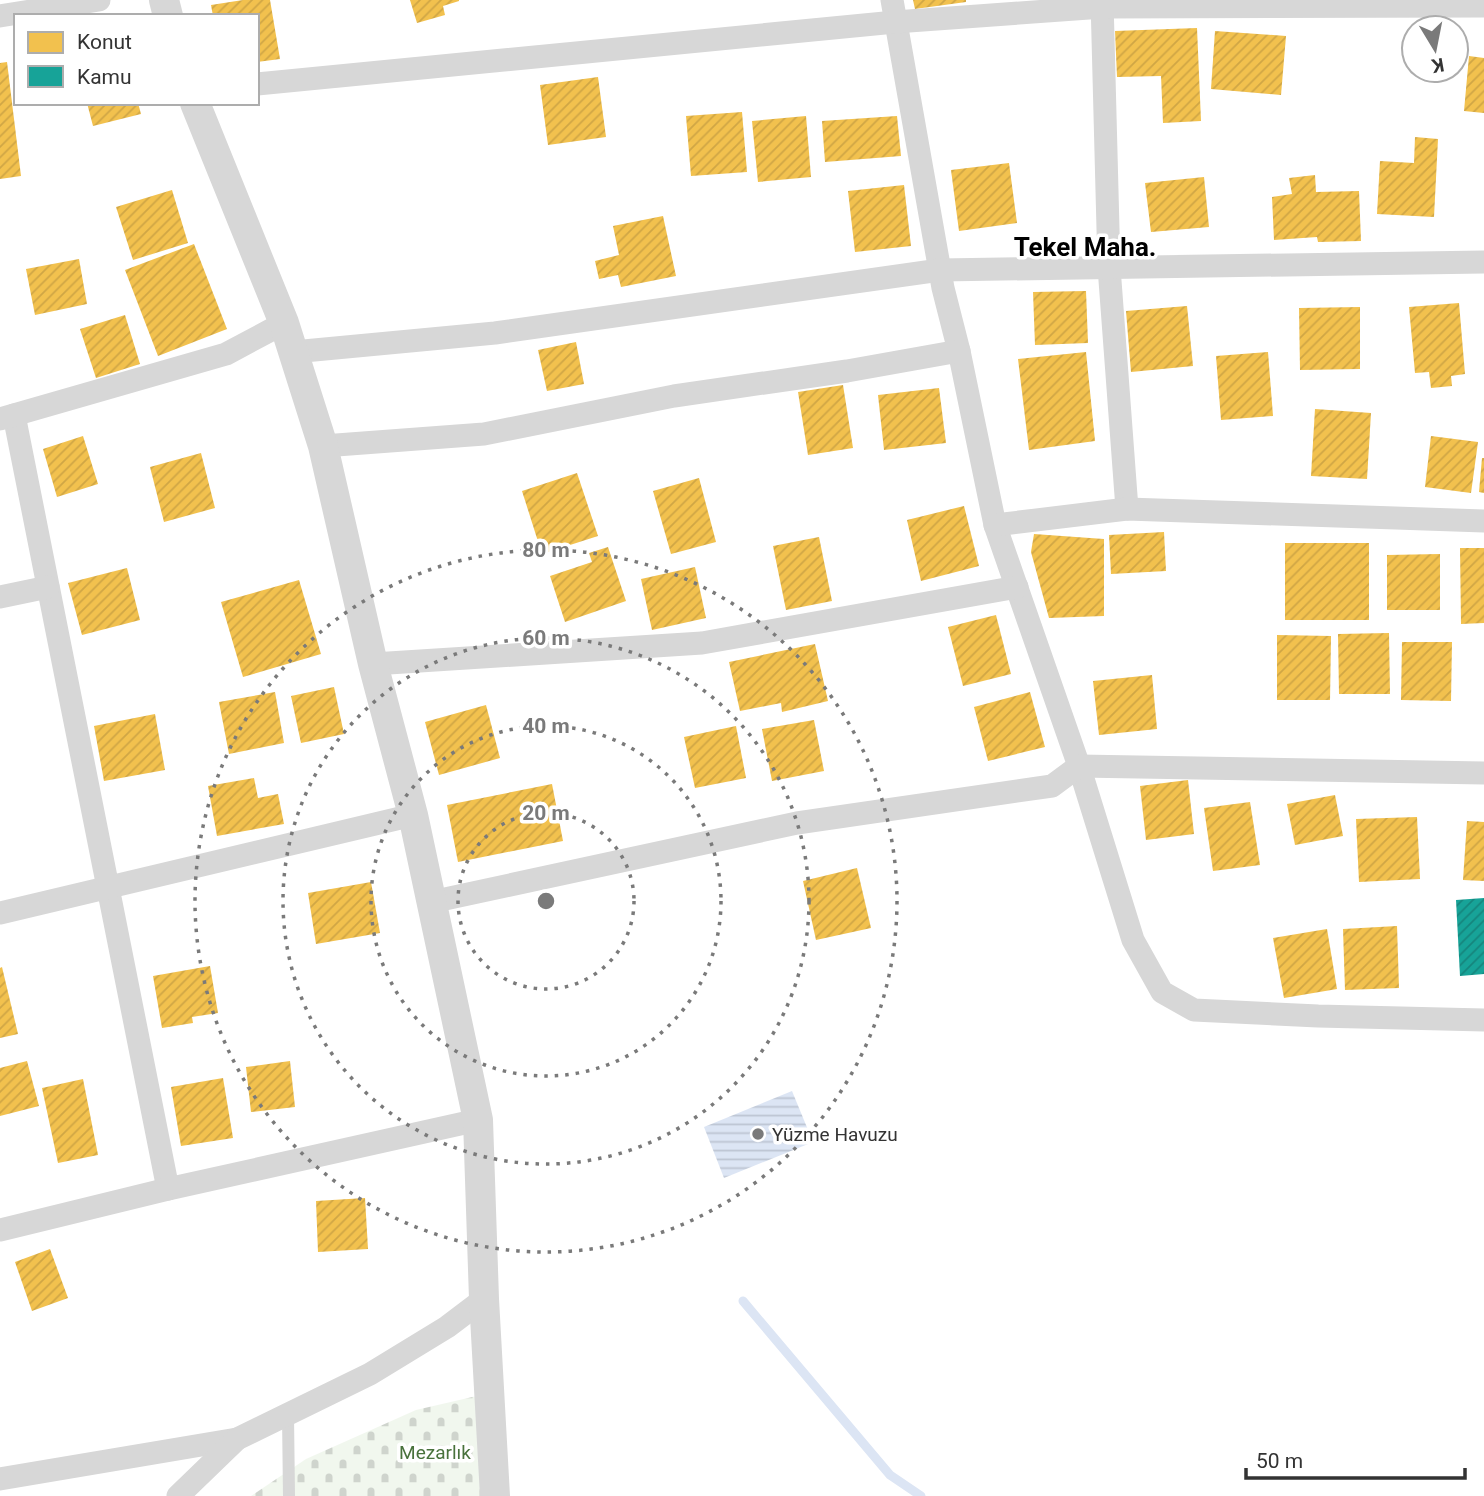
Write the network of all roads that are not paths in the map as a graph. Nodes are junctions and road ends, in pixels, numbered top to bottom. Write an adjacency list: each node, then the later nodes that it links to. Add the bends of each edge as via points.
1 (99, 0): 5 (street)
2 (1103, 4): 3 (street); 4 (street); 9 (street)
3 (1484, 6)
4 (893, 11): 6 (street); 10 (street)
5 (0, 16)
6 (259, 84)
7 (196, 105): 11 (street)
8 (1484, 262): 9 (street)
9 (1109, 267): 10 (street); 16 (street)
10 (940, 270): 12 (street); 13 (street, via 495,333)
11 (284, 323): 13 (street); 14 (street, via 226,354)
12 (959, 351): 15 (street, via 674,396 484,434); 18 (street)
13 (293, 352): 15 (street)
14 (7, 417): 19 (street)
15 (323, 446): 22 (street)
16 (1127, 509): 17 (street); 18 (street)
17 (1484, 521)
18 (995, 525): 20 (street)
19 (48, 587): 21 (street); 26 (street)
20 (1017, 587): 22 (street, via 702,643); 23 (street)
21 (0, 597)
22 (373, 664): 25 (street)
23 (1079, 766): 24 (street); 27 (street, via 1052,786 797,823); 29 (street, via 1133,940 1162,992 1194,1010)
24 (1484, 774)
25 (413, 815): 26 (street); 27 (street)
26 (108, 888): 28 (street); 31 (street)
27 (431, 902): 30 (street)
28 (0, 913)
29 (1484, 1020)
30 (478, 1120): 31 (street); 33 (street)
31 (168, 1189): 32 (street)
32 (0, 1230)
33 (484, 1299): 34 (street, via 370,1374); 39 (street)
34 (288, 1415): 35 (street); 38 (lane)
35 (237, 1439): 36 (street); 37 (street)
36 (0, 1479)
37 (178, 1496)
38 (289, 1496)
39 (495, 1496)

